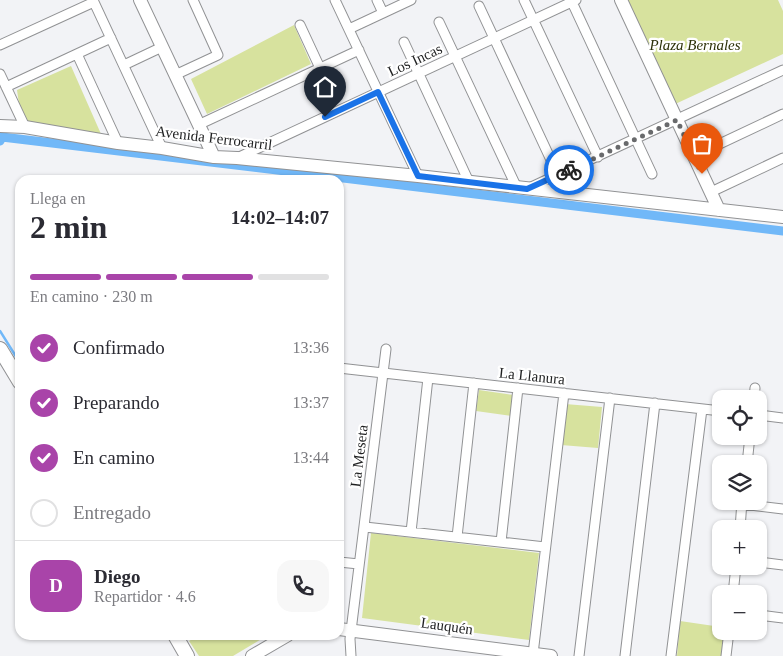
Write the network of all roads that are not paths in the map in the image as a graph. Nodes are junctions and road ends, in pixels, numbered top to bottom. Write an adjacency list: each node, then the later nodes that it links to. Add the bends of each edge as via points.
1 (140, 0): 20 (street)
2 (192, 0): 29 (street, via 218,55)
3 (335, 0): 15 (street)
4 (377, 0): 11 (street)
5 (411, 0): 11 (street)
6 (524, 0): 12 (street)
7 (621, 0): 33 (street)
8 (94, 1): 16 (street); 19 (street)
9 (573, 1): 12 (street, Los Incas); 37 (street)
10 (479, 6): 17 (street)
11 (383, 13): 15 (street)
12 (534, 20): 17 (street, Los Incas); 40 (street)
13 (439, 22): 23 (street)
14 (300, 25): 25 (street)
15 (348, 29): 21 (street)
16 (111, 38): 22 (street); 24 (street)
17 (494, 38): 23 (street, Los Incas); 46 (street)
18 (404, 42): 28 (street)
19 (0, 45)
20 (162, 47): 24 (street); 29 (street)
21 (358, 50): 25 (street); 31 (street)
22 (76, 54): 30 (street); 38 (street)
23 (455, 56): 28 (street, Los Incas); 49 (street)
24 (124, 65): 39 (street)
25 (320, 68): 34 (street)
26 (783, 70): 33 (street)
27 (0, 74): 30 (street)
28 (418, 74): 31 (street, Los Incas); 48 (street)
29 (175, 75): 34 (street)
30 (6, 87): 36 (street)
31 (378, 92): 43 (street, Los Incas); 47 (street)
32 (783, 114): 41 (street)
33 (677, 120): 37 (street); 41 (street)
34 (198, 124): 42 (street)
35 (0, 126): 36 (street, Avenida Ferrocarril)
36 (25, 127): 38 (street, Avenida Ferrocarril)
37 (636, 139): 40 (street); 45 (street)
38 (118, 143): 39 (street, Avenida Ferrocarril)
39 (162, 148): 42 (street, Avenida Ferrocarril)
40 (598, 156): 46 (street)
41 (694, 156): 50 (street)
42 (214, 157): 43 (street, Avenida Ferrocarril)
43 (237, 158): 47 (street, Avenida Ferrocarril)
44 (783, 158): 50 (street)
45 (652, 174)
46 (558, 175): 49 (street)
47 (418, 176): 48 (street, Avenida Ferrocarril)
48 (469, 182): 49 (street, Avenida Ferrocarril)
49 (522, 189): 51 (street, Avenida Ferrocarril)
50 (711, 192): 51 (street)
51 (719, 210): 52 (street, Avenida Ferrocarril)
52 (783, 217)
53 (0, 349): 57 (main road)
54 (386, 349): 56 (street, La Meseta)
55 (344, 369): 56 (street, La Llanura)
56 (383, 373): 58 (street, La Llanura); 70 (street, La Meseta)
57 (15, 374)
58 (428, 378): 59 (street, La Llanura); 71 (street)
59 (474, 383): 60 (street, La Llanura); 72 (street)
60 (518, 388): 61 (street, La Llanura); 73 (street)
61 (564, 393): 62 (street, La Llanura); 74 (street)
62 (610, 398): 63 (street, La Llanura); 91 (street)
63 (655, 403): 64 (street, La Llanura); 92 (street)
64 (702, 408): 65 (street, La Llanura); 93 (street)
65 (712, 410)
66 (767, 416): 67 (street)
67 (783, 418)
68 (767, 507): 69 (street)
69 (783, 509)
70 (365, 527): 71 (street); 77 (street, La Meseta)
71 (410, 532): 72 (street)
72 (456, 537): 73 (street)
73 (501, 542): 74 (street)
74 (545, 547): 86 (street)
75 (344, 562): 77 (street)
76 (767, 563): 78 (street)
77 (359, 564): 81 (street, La Meseta)
78 (783, 565)
79 (767, 616): 80 (street)
80 (783, 618)
81 (345, 630): 85 (street, Lauquén); 89 (street, La Meseta, via 350,639)
82 (177, 640): 87 (main road)
83 (276, 640): 88 (street)
84 (728, 640): 94 (street)
85 (515, 654): 86 (street, Lauquén)
86 (533, 654): 90 (street, Lauquén)
87 (188, 656)
88 (252, 656)
89 (351, 656)
90 (551, 656)
91 (579, 656)
92 (625, 656)
93 (671, 656)
94 (726, 656)

